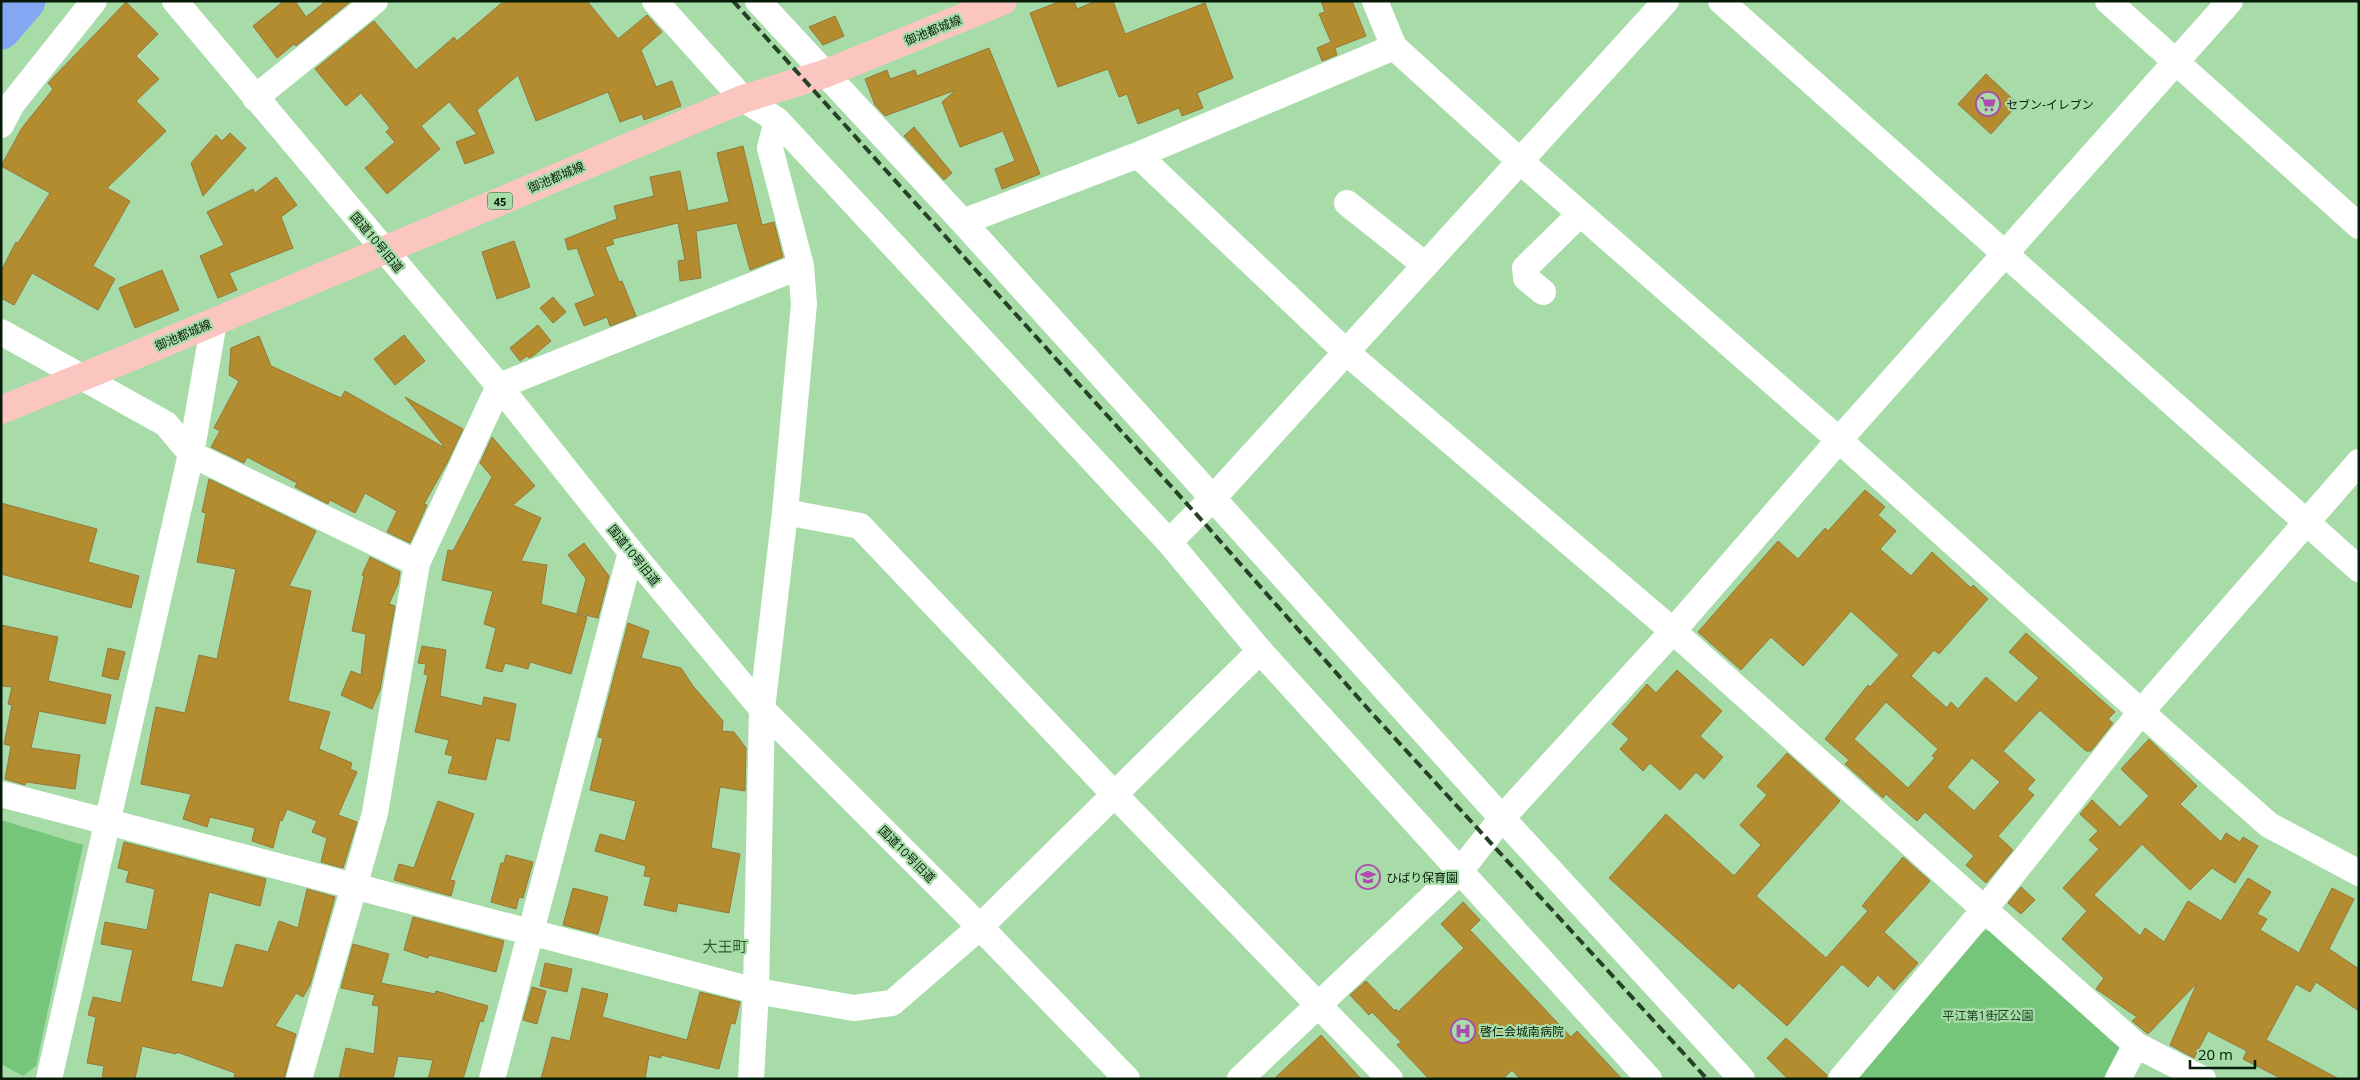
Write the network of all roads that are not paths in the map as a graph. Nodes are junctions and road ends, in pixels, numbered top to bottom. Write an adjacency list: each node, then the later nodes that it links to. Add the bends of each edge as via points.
1 (94, 1): 18 (street, via 12,104)
2 (175, 1): 15 (street, 国道10号旧道)
3 (375, 1): 15 (street)
4 (655, 1): 16 (street)
5 (758, 1): 14 (street)
6 (1375, 1): 12 (street)
7 (1666, 1): 20 (street)
8 (1721, 1): 26 (street)
9 (2108, 1): 13 (street)
10 (2230, 1): 13 (street)
11 (988, 4): 14 (main road, 御池都城線 / 45)
12 (1394, 47): 19 (street); 20 (street)
13 (2175, 61): 24 (street); 26 (street)
14 (824, 74): 16 (main road, 御池都城線 / 45); 23 (street)
15 (255, 98): 25 (street, 国道10号旧道)
16 (743, 99): 17 (street); 25 (main road, 御池都城線 / 45)
17 (777, 120): 28 (street, via 770,148); 42 (street)
18 (1, 125)
19 (1138, 155): 23 (street); 32 (street)
20 (1520, 161): 22 (street); 27 (street)
21 (1347, 203): 27 (street)
22 (1580, 214): 29 (street, via 1525,268 1526,278); 36 (street)
23 (963, 222): 39 (street)
24 (2359, 226)
25 (382, 250): 30 (main road, 御池都城線 / 45); 34 (street, 国道10号旧道)
26 (2007, 254): 36 (street); 41 (street)
27 (1425, 265): 32 (street)
28 (801, 266): 34 (street); 40 (street, via 804,304)
29 (1543, 292)
30 (214, 322): 33 (main road, 御池都城線 / 45); 37 (street)
31 (1, 332): 33 (street)
32 (1346, 352): 39 (street); 46 (street)
33 (84, 377): 35 (main road, 御池都城線 / 45); 37 (street, via 166,424)
34 (499, 386): 43 (street, 国道10号旧道); 44 (street)
35 (1, 410)
36 (1839, 440): 46 (street); 49 (street)
37 (190, 454): 44 (street); 53 (street)
38 (2359, 462): 41 (street)
39 (1214, 497): 42 (street); 52 (street)
40 (785, 512): 48 (street); 51 (street, via 860,526)
41 (2306, 523): 45 (street); 49 (street)
42 (1169, 542): 47 (street)
43 (631, 552): 48 (street, 国道10号旧道); 59 (street)
44 (417, 563): 56 (street, via 375,813)
45 (2359, 569)
46 (1673, 631): 52 (street); 57 (street)
47 (1260, 651): 51 (street); 54 (street)
48 (762, 709): 58 (street, 国道10号旧道); 60 (street)
49 (2141, 712): 55 (street, via 2269,825); 57 (street)
50 (1, 794): 53 (street)
51 (1114, 794): 58 (street); 61 (street)
52 (1502, 818): 54 (street); 71 (street)
53 (106, 822): 56 (street); 63 (street)
54 (1460, 871): 61 (street); 70 (street)
55 (2359, 873)
56 (353, 886): 59 (street); 64 (street)
57 (1984, 910): 62 (street); 72 (street)
58 (980, 926): 60 (street, via 892,1003 854,1008); 67 (street, 国道10号旧道)
59 (530, 933): 60 (street); 65 (street)
60 (756, 991): 66 (street)
61 (1318, 1006): 68 (street); 69 (street)
62 (2136, 1045): 73 (street); 74 (street)
63 (49, 1079)
64 (299, 1079)
65 (492, 1079)
66 (751, 1079)
67 (1127, 1079)
68 (1240, 1079)
69 (1390, 1079)
70 (1649, 1079)
71 (1742, 1079)
72 (1841, 1079)
73 (2118, 1079)
74 (2203, 1079)

